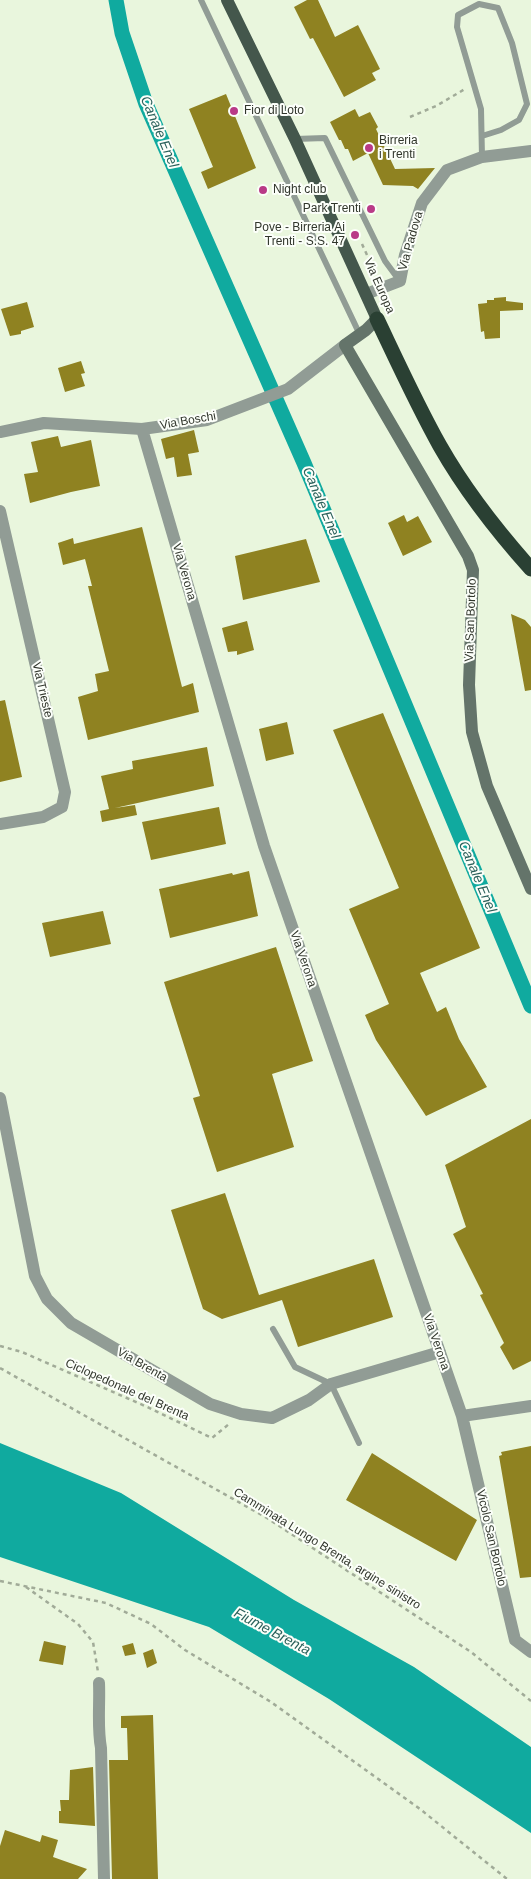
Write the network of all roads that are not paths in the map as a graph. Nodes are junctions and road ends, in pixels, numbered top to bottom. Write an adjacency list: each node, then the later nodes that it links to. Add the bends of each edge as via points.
1 (201, 0): 10 (lane)
2 (227, 0): 4 (main road, Via Europa)
3 (482, 136): 3 (lane, via 481,109 457,27 458,15 479,4 498,8 512,43 526,104 519,120); 6 (lane)
4 (295, 139): 7 (lane, via 326,138 385,261); 8 (main road, Via Europa)
5 (531, 151): 6 (street, Via Padova)
6 (482, 157): 7 (street, Via Padova, via 447,170 422,203)
7 (400, 281): 8 (street, Via Padova)
8 (366, 294): 9 (main road, Via Europa)
9 (377, 319): 10 (street, Via Boschi); 15 (highway, Via Europa, via 441,448 485,514)
10 (360, 335): 11 (street, Via Boschi)
11 (345, 345): 12 (street, Via Boschi, via 288,389 261,401 207,420); 17 (street, Via San Bortolo, via 468,556 473,570 469,685 472,732 487,786)
12 (142, 429): 13 (street, Via Boschi, via 44,423); 20 (street, Via Verona, via 264,846)
13 (0, 432)
14 (0, 510): 16 (street, Via Trieste, via 65,792 62,807 43,818)
15 (531, 569)
16 (0, 824)
17 (531, 888)
18 (0, 1098): 21 (street, Via Brenta, via 36,1276 47,1300 71,1323 210,1404 241,1414 272,1418 309,1400)
19 (273, 1329): 21 (lane, via 295,1367)
20 (440, 1352): 21 (street, Via Brenta); 23 (street, Via Verona)
21 (331, 1384): 24 (lane)
22 (531, 1406): 23 (street)
23 (462, 1416): 25 (street, Vicolo San Bortolo, via 515,1640)
24 (359, 1443)
25 (531, 1652)
26 (99, 1683): 27 (street)
27 (104, 1879)

